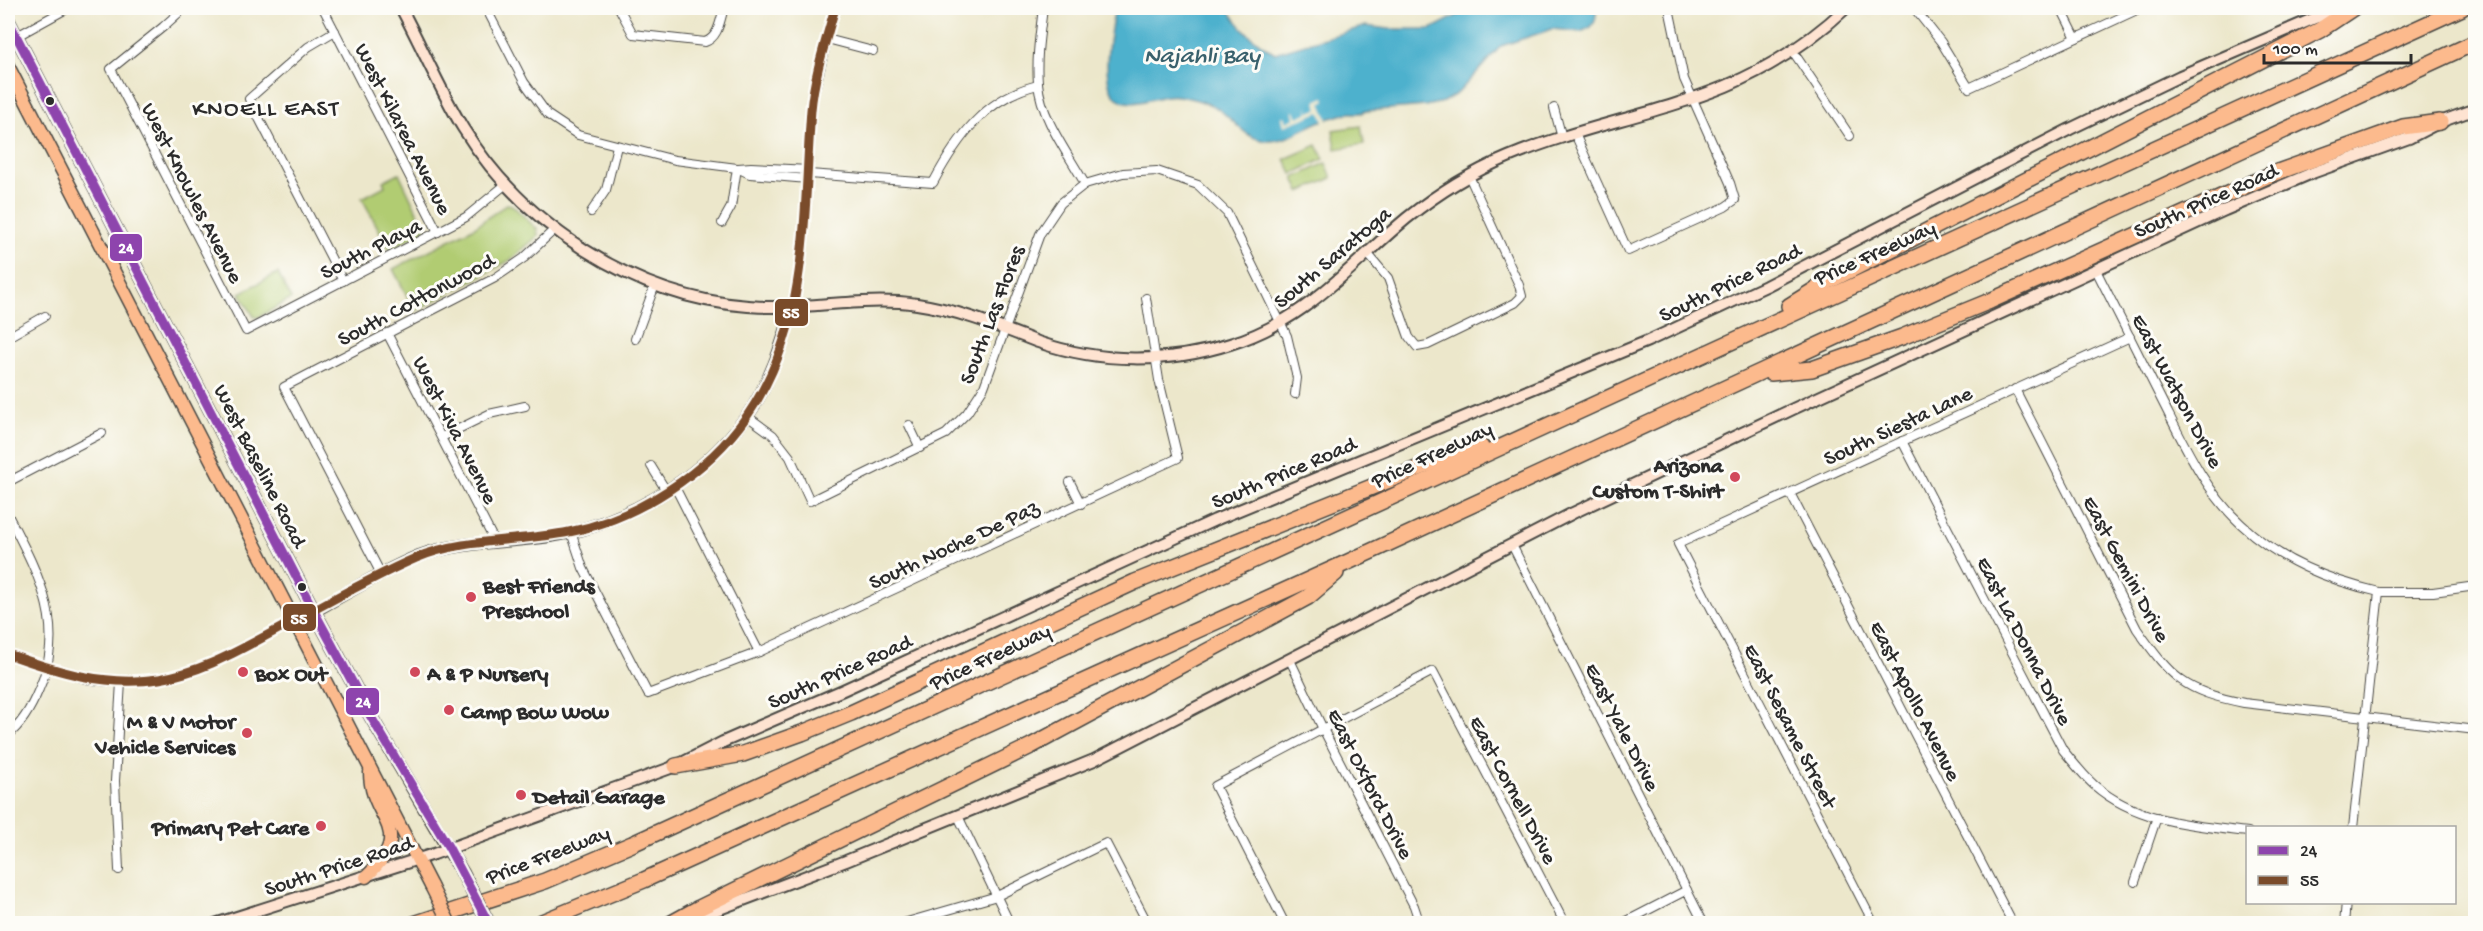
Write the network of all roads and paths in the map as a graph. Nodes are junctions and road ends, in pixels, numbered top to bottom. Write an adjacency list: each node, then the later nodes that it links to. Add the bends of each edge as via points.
1 (68, 8): 20 (street)
2 (184, 8): 54 (street, West Knowles Avenue, via 111,69)
3 (323, 8): 19 (street, West Kilarea Avenue)
4 (401, 8): 40 (main road, South Saratoga, via 464,128)
5 (486, 8): 35 (street, via 524,82 549,116 578,135)
6 (619, 8): 7 (street, via 633,34 705,42 716,33)
7 (724, 8)
8 (836, 8): 22 (street)
9 (1043, 8): 27 (street)
10 (1669, 8): 28 (street)
11 (1846, 8): 24 (main road, South Saratoga)
12 (1914, 8): 21 (street, via 1941,42 1968,88)
13 (2061, 8): 21 (street)
14 (2141, 8): 21 (street)
15 (2346, 8): 98 (main road, South Price Road, via 2160,85 1766,286 1648,341 1234,512)
16 (2353, 8): 59 (highway, via 2320,30 1829,281)
17 (2462, 8): 59 (highway, Price Freeway)
18 (8, 20): 20 (main road, West Baseline Road)
19 (335, 31): 44 (street, West Kilarea Avenue); 47 (street, via 308,47 249,99)
20 (12, 38): 87 (main road, West Baseline Road)
21 (2076, 38)
22 (827, 39): 25 (street); 37 (street, via 811,106)
23 (2475, 42): 61 (highway)
24 (1792, 50): 28 (main road, South Saratoga, via 1750,75); 33 (street)
25 (873, 51)
26 (8, 66): 88 (main road, West Baseline Road)
27 (1038, 85): 37 (street, via 1005,96 975,119 948,154 933,183); 39 (street, via 1047,116)
28 (1691, 98): 32 (main road, South Saratoga); 32 (street, via 1735,200 1628,251)
29 (1554, 108): 34 (street)
30 (2475, 109): 31 (main road, South Price Road)
31 (2440, 122): 46 (main road, South Price Road, via 2409,138 2225,210); 61 (highway, via 2403,127 2272,174 1882,345 1812,369)
32 (1575, 134): 34 (main road, South Saratoga)
33 (1850, 136)
34 (1562, 138): 38 (main road, South Saratoga, via 1507,157)
35 (617, 147): 36 (street); 41 (street, via 606,190)
36 (736, 168): 37 (street, via 750,174); 42 (street, via 731,207)
37 (809, 174): 50 (street)
38 (1469, 176): 45 (main road, South Saratoga, via 1407,218); 45 (street, via 1522,296 1515,303 1417,347 1409,337 1388,278)
39 (1085, 184): 52 (street, via 1123,173 1157,171 1198,184 1227,213); 53 (street, South Las Flores, via 1061,203 1040,234)
40 (505, 185): 43 (main road, South Saratoga); 44 (street, South Playa, via 466,217)
41 (591, 212)
42 (722, 223)
43 (555, 229): 48 (main road, South Saratoga, via 614,268); 55 (street, South Cottonwood, via 495,278)
44 (438, 232): 47 (street, South Playa)
45 (1368, 254): 52 (main road, South Saratoga)
46 (2096, 270): 57 (street, East Watson Drive); 82 (main road, South Price Road, via 1720,443)
47 (343, 281): 54 (street, South Playa)
48 (655, 285): 50 (main road, South Saratoga, via 745,306); 58 (street)
49 (1146, 297): 60 (street)
50 (793, 308): 53 (main road, South Saratoga, via 874,302 916,304); 65 (main road, via 776,363)
51 (45, 316): 56 (street)
52 (1282, 324): 60 (main road, South Saratoga, via 1232,344); 63 (street, via 1294,363)
53 (1007, 329): 60 (main road, South Saratoga, via 1040,343 1095,355); 71 (street, South Las Flores, via 984,387 967,413 946,434)
54 (246, 332)
55 (387, 333): 68 (street, West Kiva Avenue); 84 (street, South Cottonwood, via 284,387)
56 (8, 337)
57 (2130, 337): 62 (street, South Siesta Lane); 86 (street, East Watson Drive, via 2191,458 2241,524 2302,567)
58 (635, 339)
59 (1735, 339): 69 (highway, Price Freeway)
60 (1156, 359): 77 (street, South Noche De Paz, via 1178,458)
61 (1756, 375): 83 (highway)
62 (2015, 389): 70 (street, South Siesta Lane); 94 (street, East Gemini Drive, via 2137,629 2158,660 2183,684 2211,696 2244,703)
63 (1296, 394)
64 (525, 406): 68 (street, via 489,414)
65 (747, 416): 71 (street, South Las Flores, via 773,435 790,457 810,501); 75 (main road, via 713,456)
66 (909, 425): 71 (street)
67 (102, 433): 73 (street)
68 (442, 437): 80 (street, West Kiva Avenue)
69 (1516, 439): 98 (highway, via 1454,454 1135,582 792,736 743,754); 113 (highway, Price Freeway, via 632,844 545,881)
70 (1902, 441): 76 (street, South Siesta Lane); 101 (street, East La Donna Drive, via 2063,750 2095,785 2128,808)
71 (920, 448)
72 (651, 466): 75 (street)
73 (8, 482)
74 (1070, 482): 77 (street)
75 (671, 490): 79 (main road, via 611,519); 89 (street)
76 (1790, 493): 81 (street, South Siesta Lane); 128 (street, East Apollo Avenue)
77 (1081, 504): 89 (street, South Noche De Paz)
78 (8, 515): 92 (street, via 46,598 51,632)
79 (571, 532): 80 (main road); 89 (street, South Noche De Paz, via 583,568 648,694)
80 (495, 542): 84 (main road, via 419,556)
81 (1678, 544): 127 (street, East Sesame Street)
82 (1512, 545): 91 (main road, South Price Road); 109 (street, East Yale Drive)
83 (1348, 562): 116 (highway, via 644,880); 117 (highway, via 1308,597 1031,746)
84 (381, 574): 87 (main road)
85 (2475, 586): 86 (street, East Watson Drive, via 2433,592)
86 (2379, 592): 94 (street)
87 (314, 611): 88 (street); 104 (main road, West Baseline Road)
88 (295, 621): 93 (street, via 198,669 154,680); 99 (main road, West Baseline Road)
89 (759, 652)
90 (8, 654): 92 (street)
91 (1290, 660): 95 (street, East Oxford Drive); 100 (main road, South Price Road, via 1111,752)
92 (48, 669): 93 (street, via 87,679); 97 (street, via 33,703)
93 (122, 682): 106 (street, via 115,781)
94 (2366, 716): 96 (street, East Gemini Drive); 102 (street)
95 (1322, 728): 122 (street, via 1215,786); 123 (street, East Oxford Drive); 124 (street, East Cornell Drive, via 1433,671)
96 (2475, 730)
97 (8, 735)
98 (676, 766): 104 (main road, South Price Road)
99 (370, 768): 105 (main road, West Baseline Road); 107 (main road, via 370,788 389,825 391,840 387,854)
100 (958, 816): 110 (street); 118 (main road, South Price Road)
101 (2157, 817): 103 (street, East La Donna Drive, via 2183,825); 108 (street)
102 (2353, 826)
103 (2246, 832)
104 (449, 848): 105 (main road, South Price Road); 115 (main road, West Baseline Road, bridge)
105 (417, 860): 107 (main road, South Price Road); 114 (main road, West Baseline Road, bridge)
106 (119, 870)
107 (366, 877): 112 (main road, South Price Road)
108 (2135, 882)
109 (1687, 890): 125 (street); 126 (street, East Yale Drive)
110 (997, 896): 119 (street); 120 (street); 121 (street, via 1106,843)
111 (2346, 904): 129 (street)
112 (215, 924)
113 (414, 924)
114 (450, 924)
115 (489, 924)
116 (537, 924)
117 (670, 924)
118 (682, 924)
119 (900, 924)
120 (1010, 924)
121 (1148, 924)
122 (1285, 924)
123 (1420, 924)
124 (1565, 924)
125 (1621, 924)
126 (1704, 924)
127 (1874, 924)
128 (2013, 924)
129 (2344, 924)

